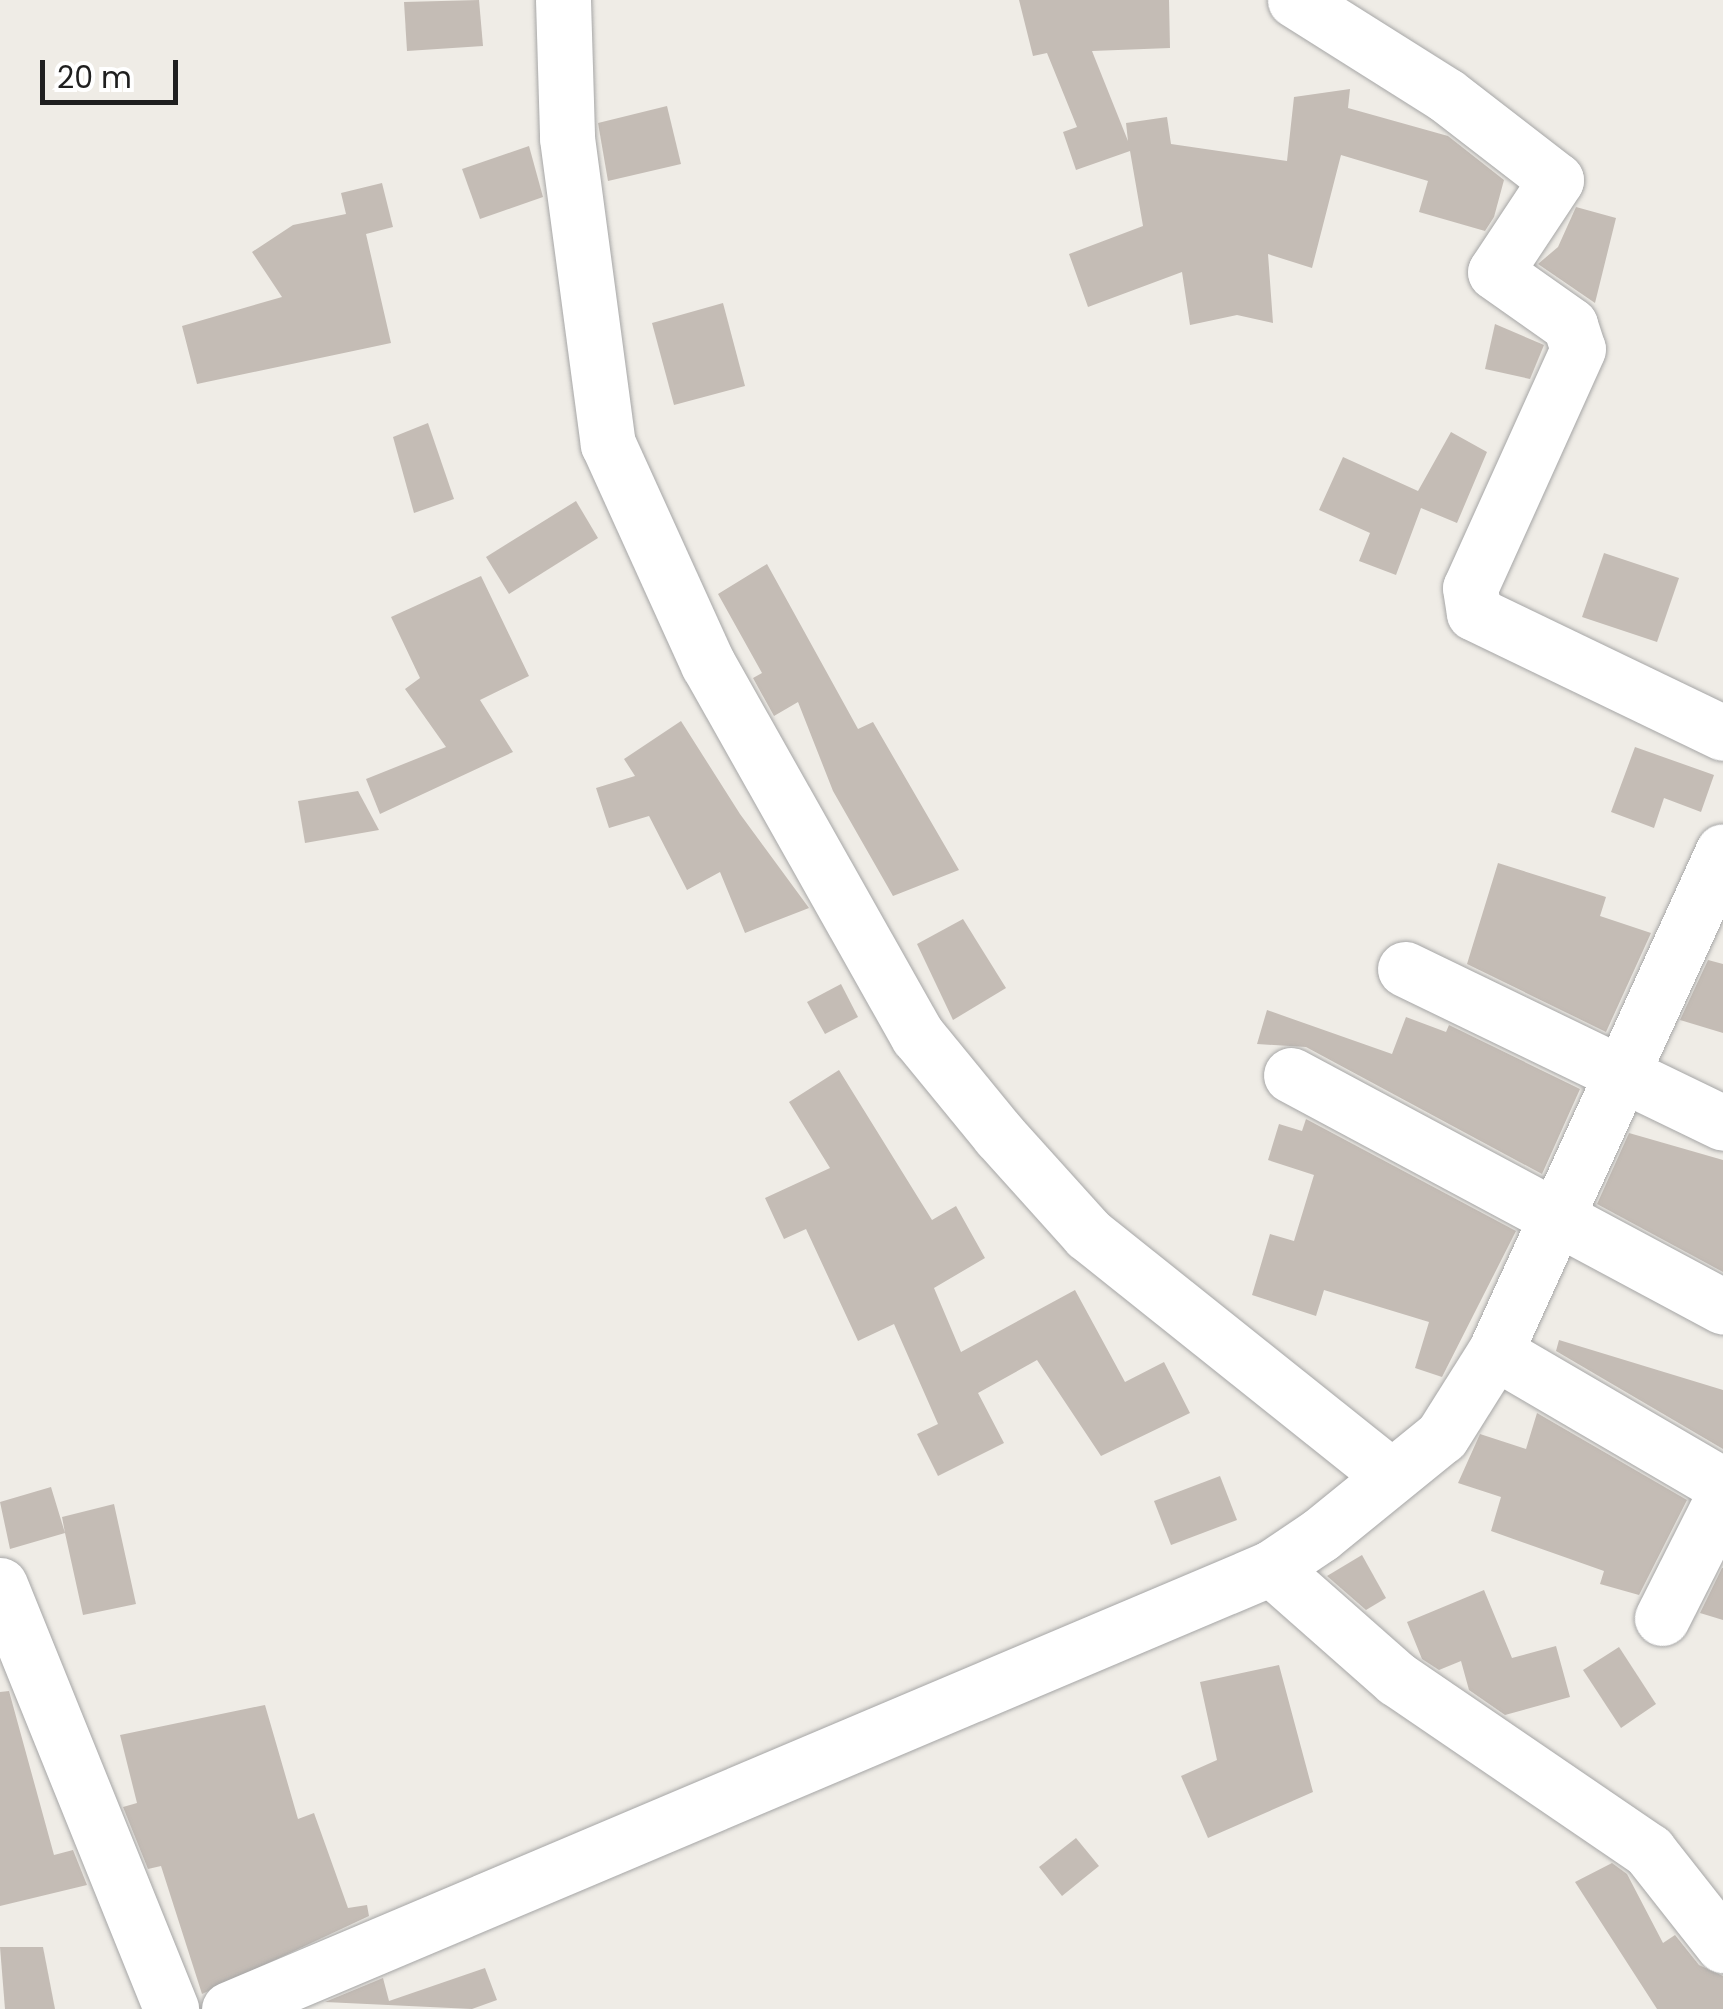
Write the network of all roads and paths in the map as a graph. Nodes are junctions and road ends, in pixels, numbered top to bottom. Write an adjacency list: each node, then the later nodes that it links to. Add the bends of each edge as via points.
1 (563, 0): 12 (street, via 569,156 608,444 708,664 918,1036 1000,1136 1088,1234)
2 (1295, 0): 3 (street, via 1446,94 1556,180 1495,272 1570,324 1578,349 1470,588 1474,612)
3 (1723, 733)
4 (1723, 850): 6 (street)
5 (1406, 969): 6 (street)
6 (1624, 1073): 8 (street); 9 (street)
7 (1292, 1075): 9 (street)
8 (1723, 1123)
9 (1559, 1217): 10 (street); 11 (street)
10 (1723, 1307)
11 (1495, 1352): 12 (street, via 1442,1436); 13 (street)
12 (1390, 1475): 15 (street)
13 (1723, 1484)
14 (1723, 1497): 17 (street)
15 (1271, 1568): 18 (street, via 1397,1679 1649,1851); 20 (street)
16 (0, 1584): 19 (street)
17 (1662, 1618)
18 (1723, 1945)
19 (171, 2009)
20 (229, 2009)

